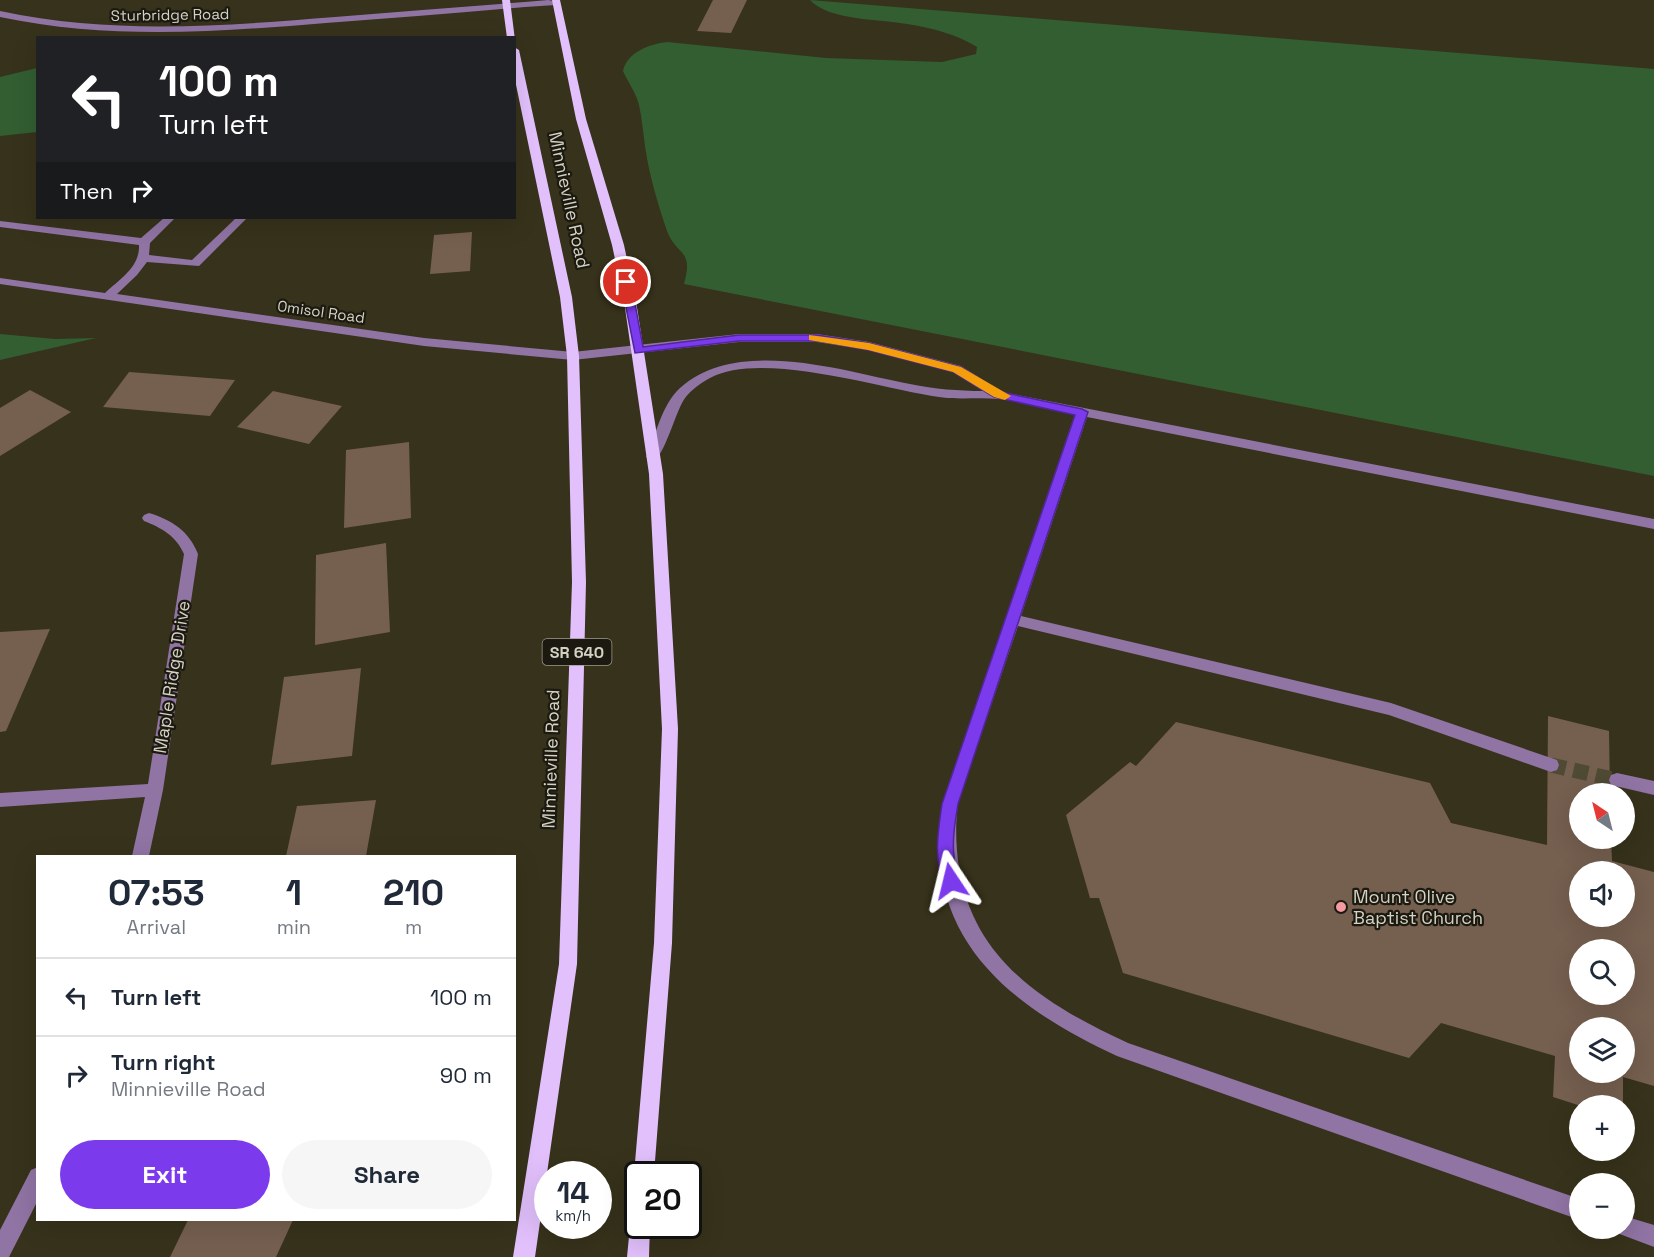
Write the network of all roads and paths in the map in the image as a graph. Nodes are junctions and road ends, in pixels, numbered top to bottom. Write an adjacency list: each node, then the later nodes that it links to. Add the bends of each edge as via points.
1 (556, 1): 2 (street, Sturbridge Road); 13 (main road, Minnieville Road, via 581,119 618,245)
2 (506, 3): 3 (street, Sturbridge Road, via 167,32 77,28); 4 (main road)
3 (0, 14)
4 (512, 36)
5 (516, 60): 14 (main road, Minnieville Road / SR 640, via 566,297)
6 (169, 219): 9 (street)
7 (241, 219): 10 (street, via 195,264)
8 (0, 224): 9 (street)
9 (144, 242): 10 (street)
10 (143, 258): 12 (street, via 140,266)
11 (0, 281): 12 (street, Omisol Road)
12 (107, 297): 14 (street, Omisol Road, via 424,342)
13 (639, 351): 14 (street, Omisol Road); 15 (street, Omisol Road, via 739,338 817,338 878,348 957,369); 17 (main road, Minnieville Road)
14 (573, 356): 34 (main road, Minnieville Road / SR 640, via 579,582 568,964)
15 (998, 395): 16 (street); 17 (street, via 939,393 766,364 733,365 710,372 685,389)
16 (1082, 412): 19 (street); 20 (street)
17 (653, 457): 27 (main road, Minnieville Road, via 670,729 663,943)
18 (149, 518): 24 (street, Maple Ridge Drive, via 170,526 187,541 191,554)
19 (1654, 524)
20 (1012, 619): 21 (street, via 1391,709); 29 (street, via 950,804 946,835 946,858 958,907 986,957 1007,980 1060,1020 1124,1050)
21 (1551, 765)
22 (1617, 780): 23 (street)
23 (1654, 788)
24 (155, 790): 25 (street); 26 (street, Maple Ridge Drive)
25 (0, 800)
26 (140, 855)
27 (645, 1161)
28 (36, 1181): 33 (street)
29 (1569, 1206)
30 (1635, 1230): 31 (street)
31 (1654, 1236)
32 (639, 1239): 35 (main road)
33 (0, 1252)
34 (524, 1257)
35 (638, 1257)

